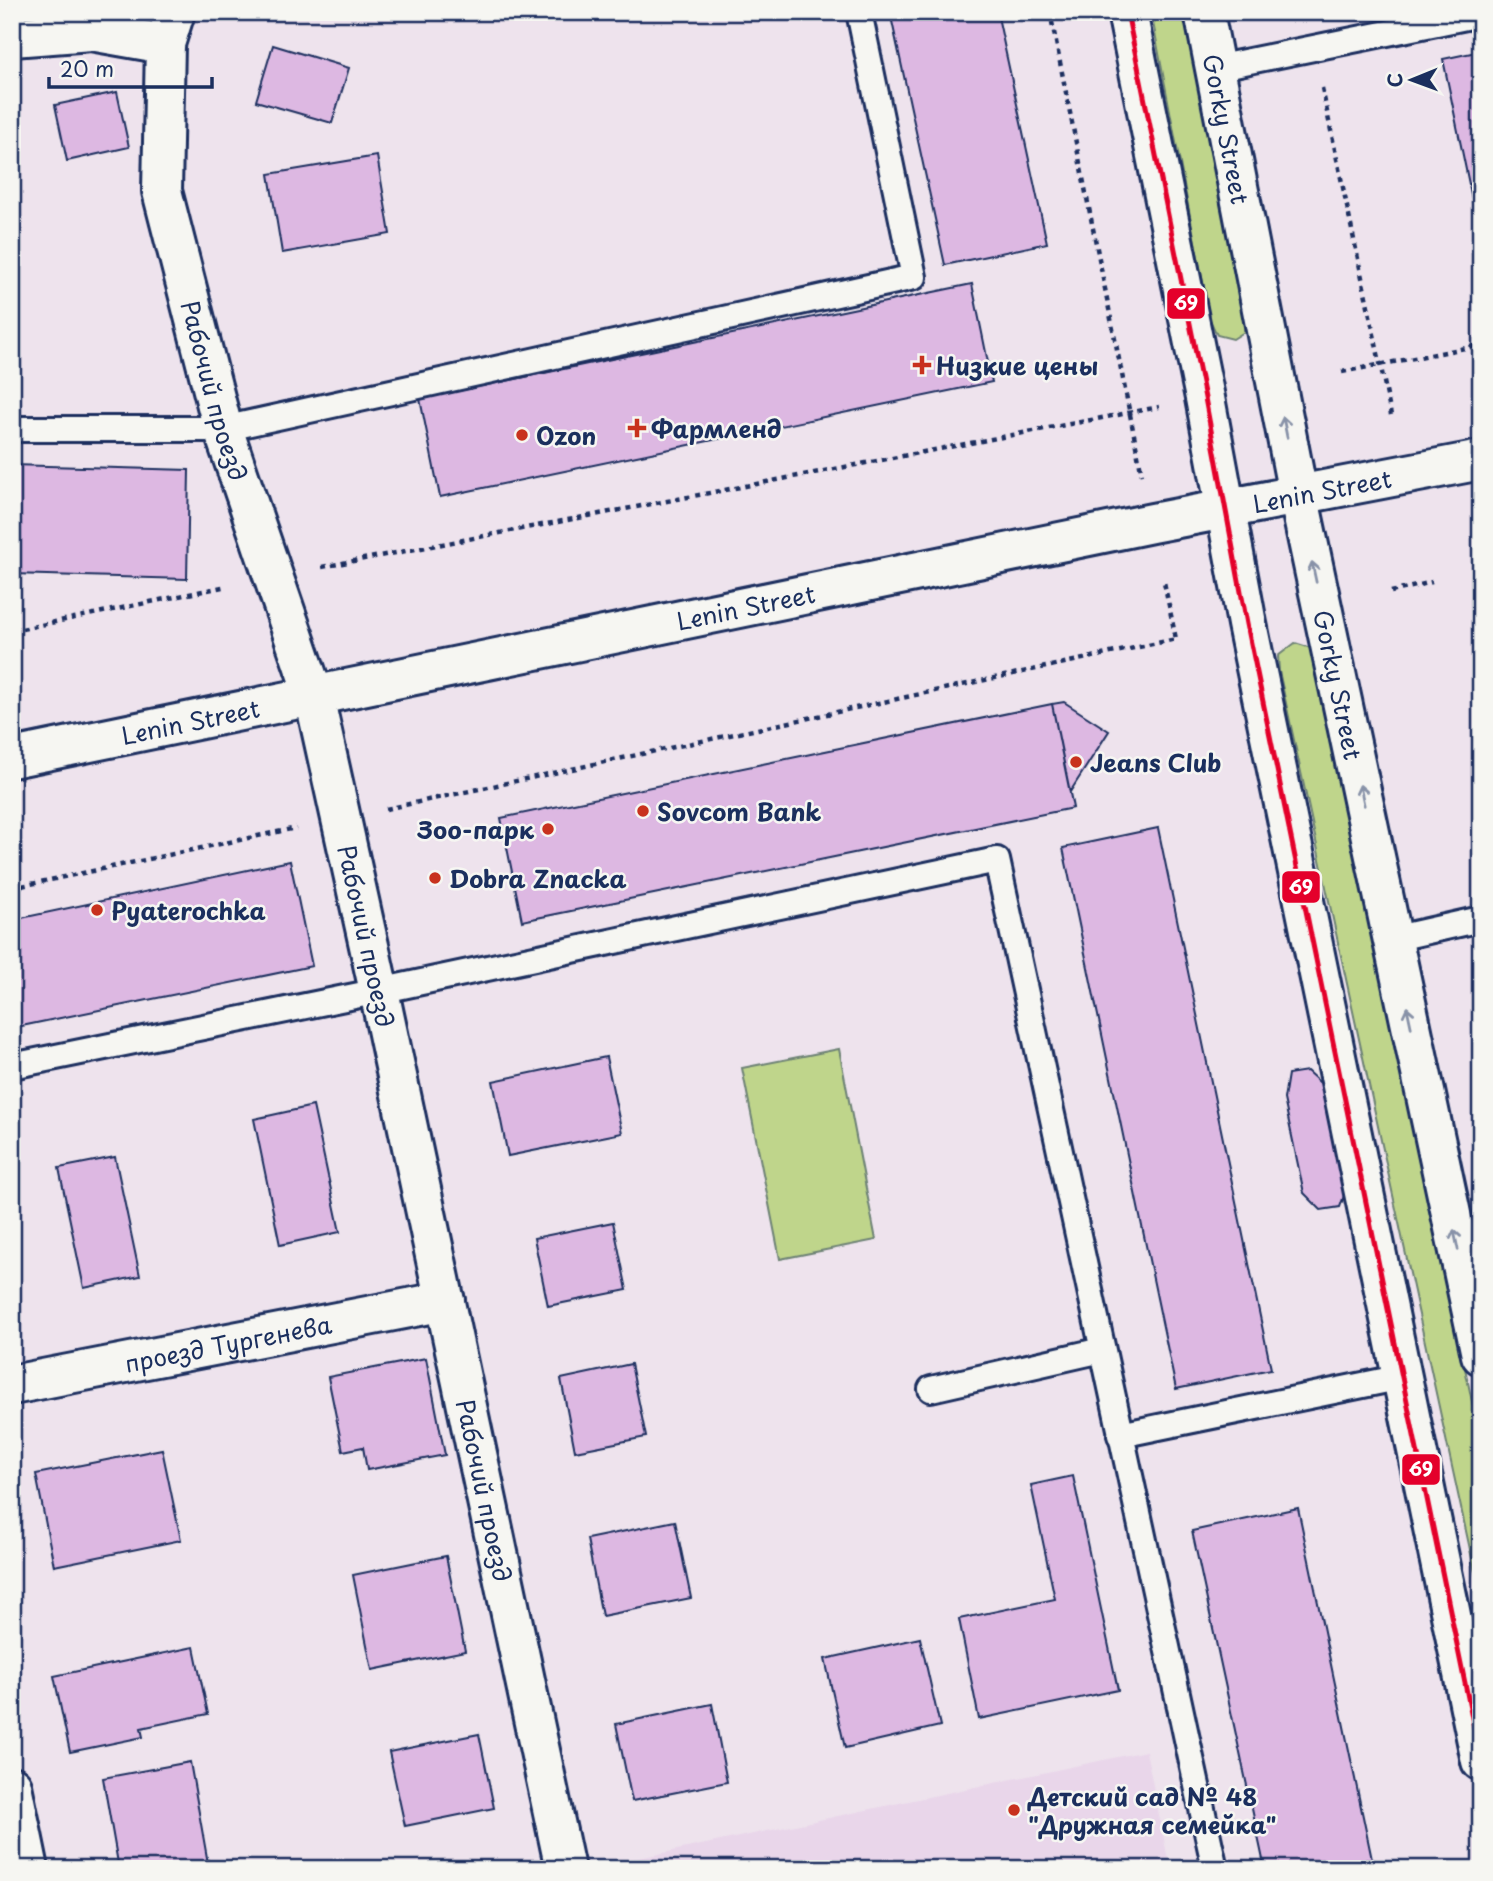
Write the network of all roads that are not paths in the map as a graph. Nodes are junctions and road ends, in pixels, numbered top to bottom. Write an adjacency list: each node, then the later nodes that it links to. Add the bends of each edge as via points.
1 (859, 12): 9 (lane, via 914,277)
2 (1127, 12): 12 (main road)
3 (1205, 12): 7 (main road, Gorky Street)
4 (1481, 14): 7 (lane)
5 (170, 28): 6 (main road); 9 (main road, Рабочий проезд, via 162,191)
6 (12, 37)
7 (1215, 68): 11 (main road, Gorky Street, one-way to 7)
8 (12, 429): 9 (lane)
9 (223, 429): 13 (main road, Рабочий проезд)
10 (1481, 460): 11 (main road, Lenin Street)
11 (1298, 494): 12 (main road, Lenin Street); 16 (main road, Gorky Street, one-way to 11)
12 (1226, 509): 13 (main road, Lenin Street); 22 (main road)
13 (314, 696): 14 (main road, Lenin Street); 17 (main road, Рабочий проезд)
14 (12, 758)
15 (1481, 919): 16 (lane)
16 (1392, 939): 21 (main road, Gorky Street, one-way to 16)
17 (379, 991): 18 (lane); 19 (main road, Рабочий проезд); 20 (lane, via 997,860)
18 (12, 1066)
19 (445, 1301): 23 (main road, проезд Тургенева); 29 (main road, Рабочий проезд)
20 (1102, 1350): 24 (lane); 25 (lane)
21 (1481, 1355)
22 (1402, 1377): 25 (lane); 26 (main road)
23 (12, 1385)
24 (931, 1389)
25 (1120, 1435): 30 (lane)
26 (1481, 1761)
27 (12, 1786): 28 (main road)
28 (29, 1869)
29 (565, 1869)
30 (1214, 1869)

